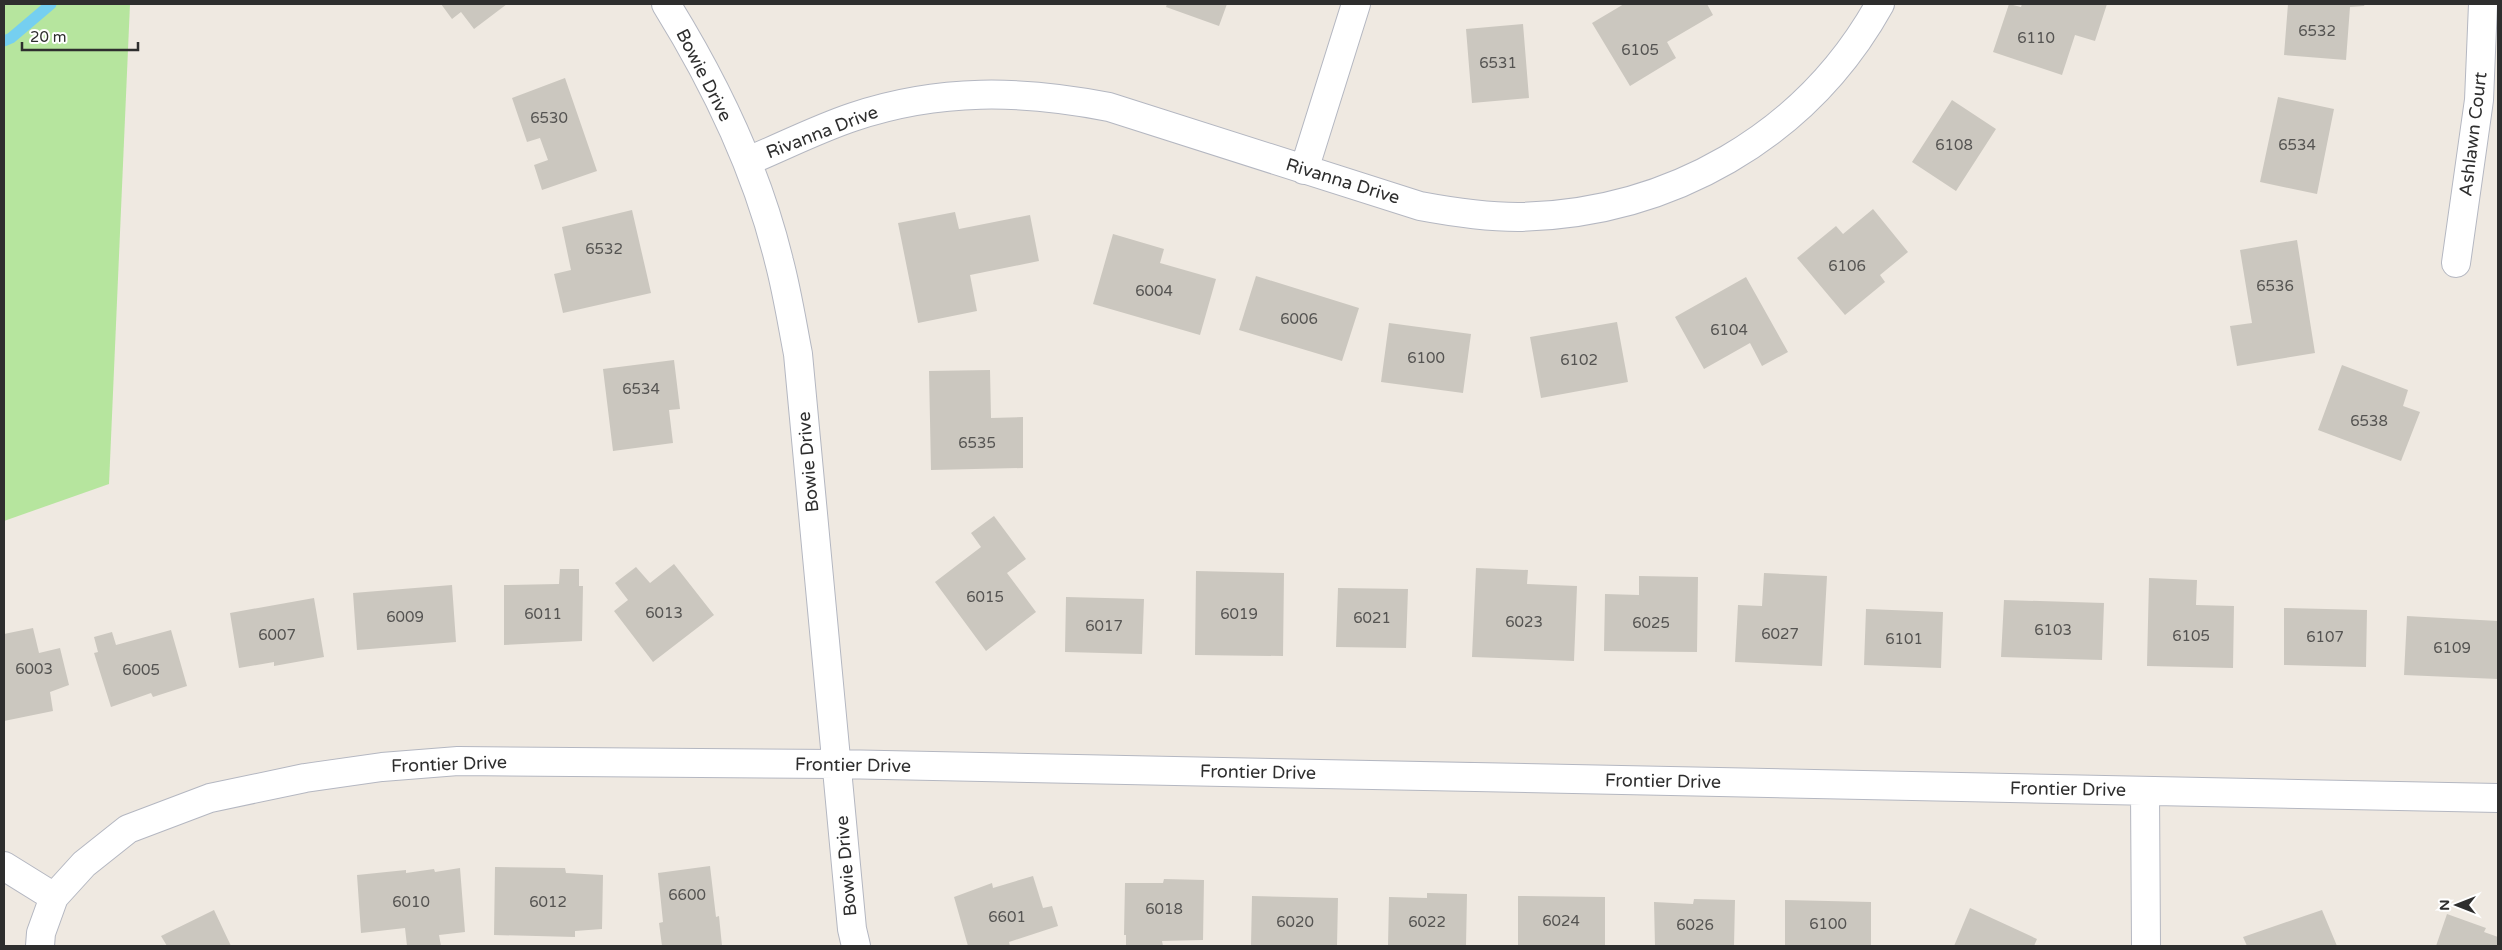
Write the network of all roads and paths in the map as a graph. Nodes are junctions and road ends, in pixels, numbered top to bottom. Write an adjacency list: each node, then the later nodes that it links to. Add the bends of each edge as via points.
1 (666, 4): 5 (street, Bowie Drive, via 694,49)
2 (1356, 4): 6 (street)
3 (1880, 4): 6 (street, Rivanna Drive, via 1842,60 1805,101 1763,137 1690,180 1619,204 1564,214 1516,217 1461,213 1420,206)
4 (2483, 4): 7 (street, Ashlawn Court, via 2479,100)
5 (748, 162): 6 (street, Rivanna Drive, via 852,117 955,95 1004,93 1061,98 1109,107); 8 (street, Bowie Drive, via 779,260 798,354)
6 (1304, 170)
7 (2456, 263)
8 (836, 764): 9 (street, Frontier Drive); 12 (street, Frontier Drive, via 458,761 305,778 210,798 128,829 84,864); 14 (street, Bowie Drive)
9 (2145, 791): 10 (street, Frontier Drive); 15 (street)
10 (2498, 798)
11 (4, 866): 12 (street)
12 (54, 896): 13 (street, via 41,932)
13 (40, 946)
14 (856, 946)
15 (2146, 946)

